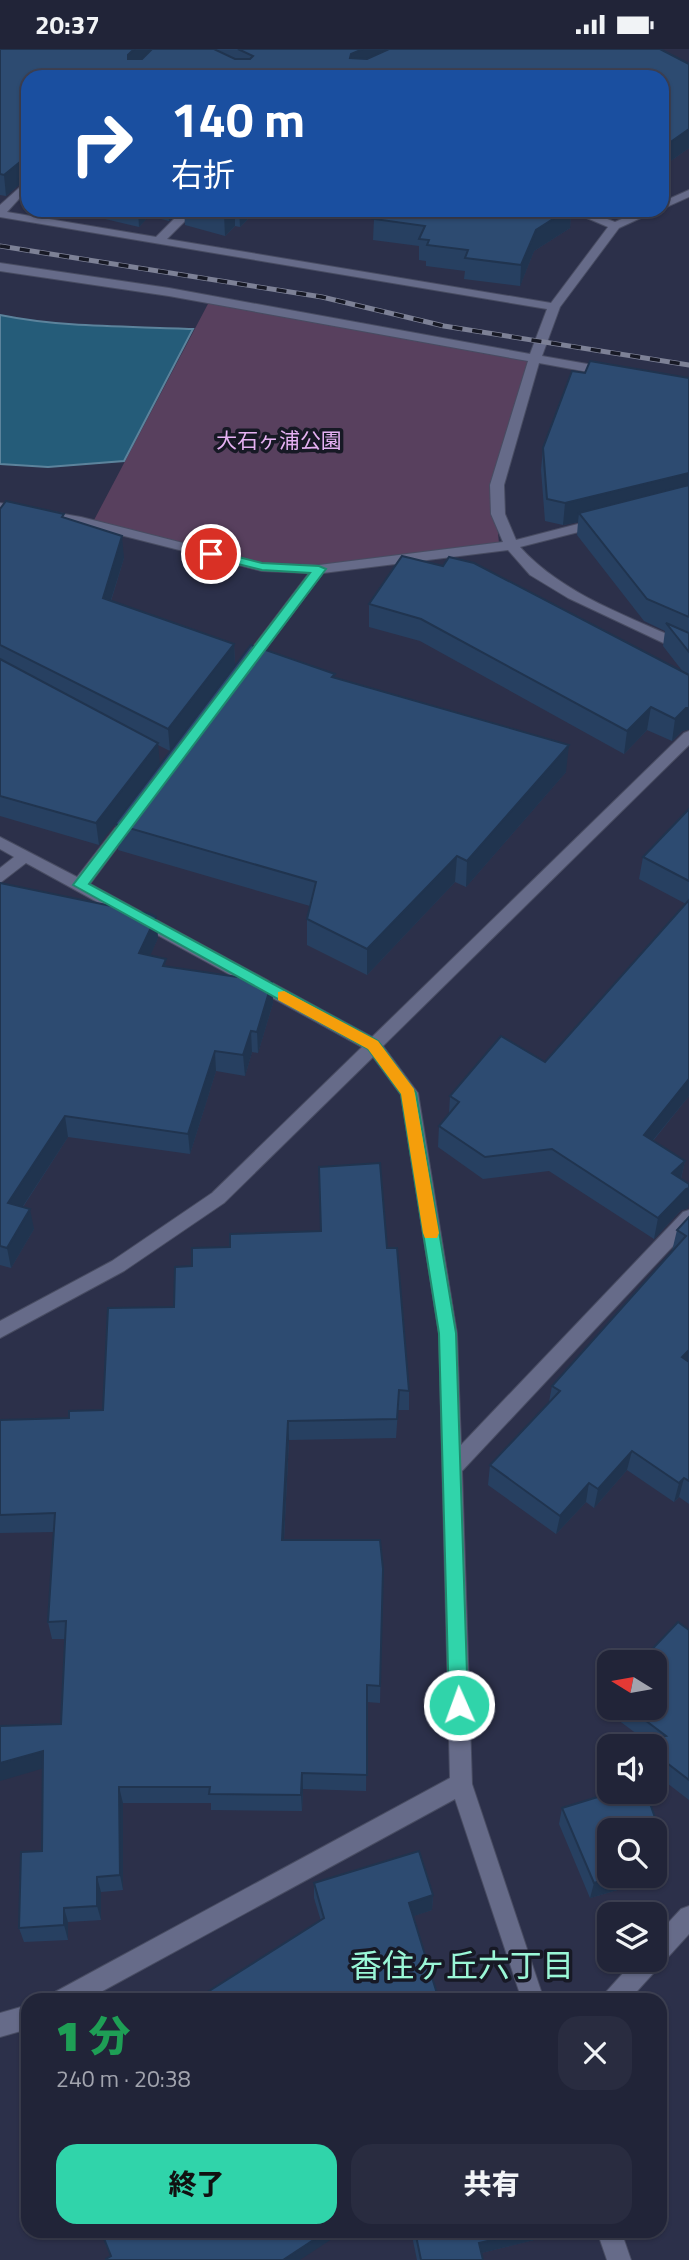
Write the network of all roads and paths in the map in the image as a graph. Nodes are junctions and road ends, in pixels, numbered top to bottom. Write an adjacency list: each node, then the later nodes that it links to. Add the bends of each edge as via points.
1 (21, 190): 4 (street)
2 (689, 194): 3 (street)
3 (669, 203)
4 (0, 213): 5 (street)
5 (21, 217)
6 (24, 217): 11 (street)
7 (183, 217): 11 (street)
8 (592, 217): 10 (street)
9 (636, 217): 10 (street)
10 (615, 226): 13 (street)
11 (159, 240): 13 (street)
12 (0, 267): 14 (street, via 169,292)
13 (554, 307): 14 (street)
14 (534, 360): 15 (street); 18 (street, via 497,485 498,514)
15 (625, 374)
16 (0, 507): 19 (street, via 80,521 262,567)
17 (612, 519): 18 (street)
18 (510, 545): 19 (street); 20 (street, via 535,572 573,595)
19 (319, 569): 21 (street)
20 (689, 650)
21 (238, 677)
22 (689, 736): 28 (street)
23 (142, 803): 27 (street)
24 (0, 842): 25 (street)
25 (25, 856): 26 (street); 27 (street)
26 (0, 877)
27 (80, 885): 28 (street)
28 (373, 1045): 30 (street, via 218,1198 118,1266); 31 (street, via 409,1093 447,1333)
29 (689, 1217): 31 (street)
30 (0, 1330)
31 (452, 1468): 32 (street)
32 (461, 1784): 36 (street); 37 (street)
33 (689, 1917): 34 (street)
34 (667, 1941)
35 (639, 1972): 38 (street)
36 (76, 1993)
37 (531, 1993)
38 (620, 1993)
39 (21, 2019): 40 (street)
40 (0, 2025)
41 (612, 2238): 42 (street)
42 (619, 2260)

